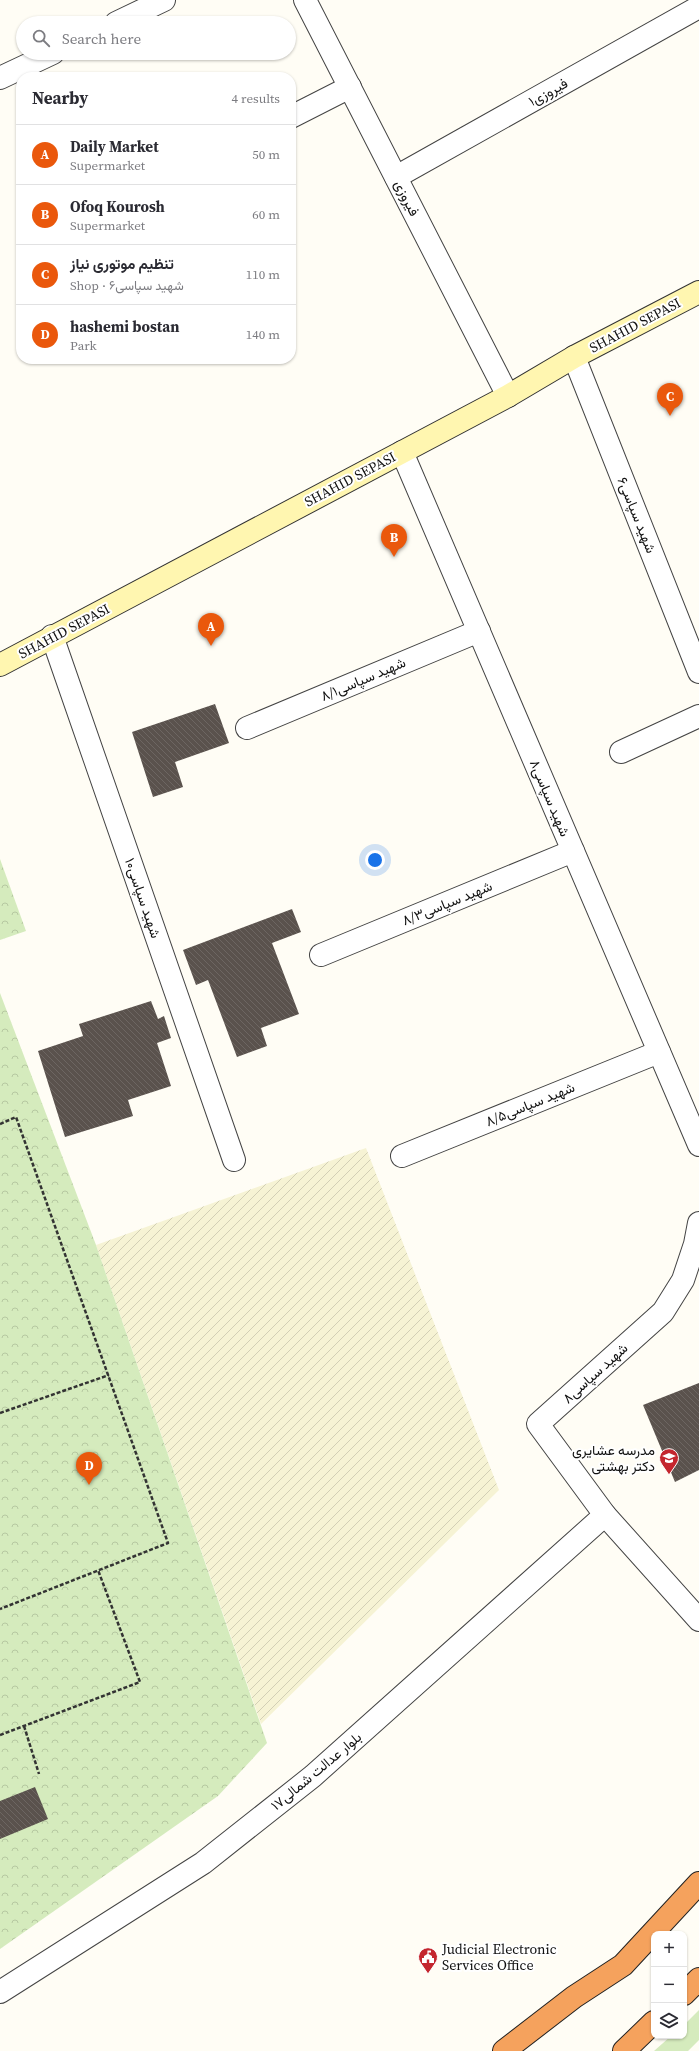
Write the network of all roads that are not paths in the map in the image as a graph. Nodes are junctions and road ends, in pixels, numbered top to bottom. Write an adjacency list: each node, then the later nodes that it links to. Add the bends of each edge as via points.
1 (164, 0): 4 (street)
2 (305, 0): 7 (street, فیروزی)
3 (699, 7): 9 (street, فیروزی۱)
4 (131, 16)
5 (38, 60): 6 (street)
6 (0, 78)
7 (350, 87): 8 (street); 9 (street, فیروزی)
8 (296, 114)
9 (396, 177): 12 (street, فیروزی)
10 (699, 292): 11 (street, SHAHID SEPASI)
11 (574, 357): 12 (street, SHAHID SEPASI); 17 (street, شهید سپاسی۶)
12 (508, 396): 13 (street, SHAHID SEPASI)
13 (402, 452): 14 (street, شهید سپاسی۸); 15 (street, SHAHID SEPASI)
14 (479, 631): 19 (street, شهید سپاسی۸/۱); 21 (street, شهید سپاسی۸)
15 (52, 636): 16 (street, SHAHID SEPASI); 26 (street, شهید سپاسی۱۰)
16 (0, 665)
17 (699, 672)
18 (699, 716): 20 (street)
19 (247, 728)
20 (621, 752)
21 (573, 851): 22 (street, شهید سپاسی۸/۳); 23 (street, شهید سپاسی۸)
22 (321, 955)
23 (659, 1052): 24 (street, شهید سپاسی۸); 25 (street, شهید سپاسی۸/۵)
24 (699, 1145)
25 (402, 1156)
26 (234, 1160)
27 (699, 1223): 28 (street, شهید سپاسی۸, via 684,1280 663,1312 538,1424)
28 (605, 1514): 29 (street); 33 (street, بلوار عدالت شمالی۱۷, via 313,1776 203,1863)
29 (699, 1620)
30 (699, 1883): 35 (highway, via 622,1965 574,1997)
31 (699, 1979): 32 (highway)
32 (687, 1991)
33 (0, 1992)
34 (651, 2025): 36 (highway)
35 (504, 2051)
36 (624, 2051)

